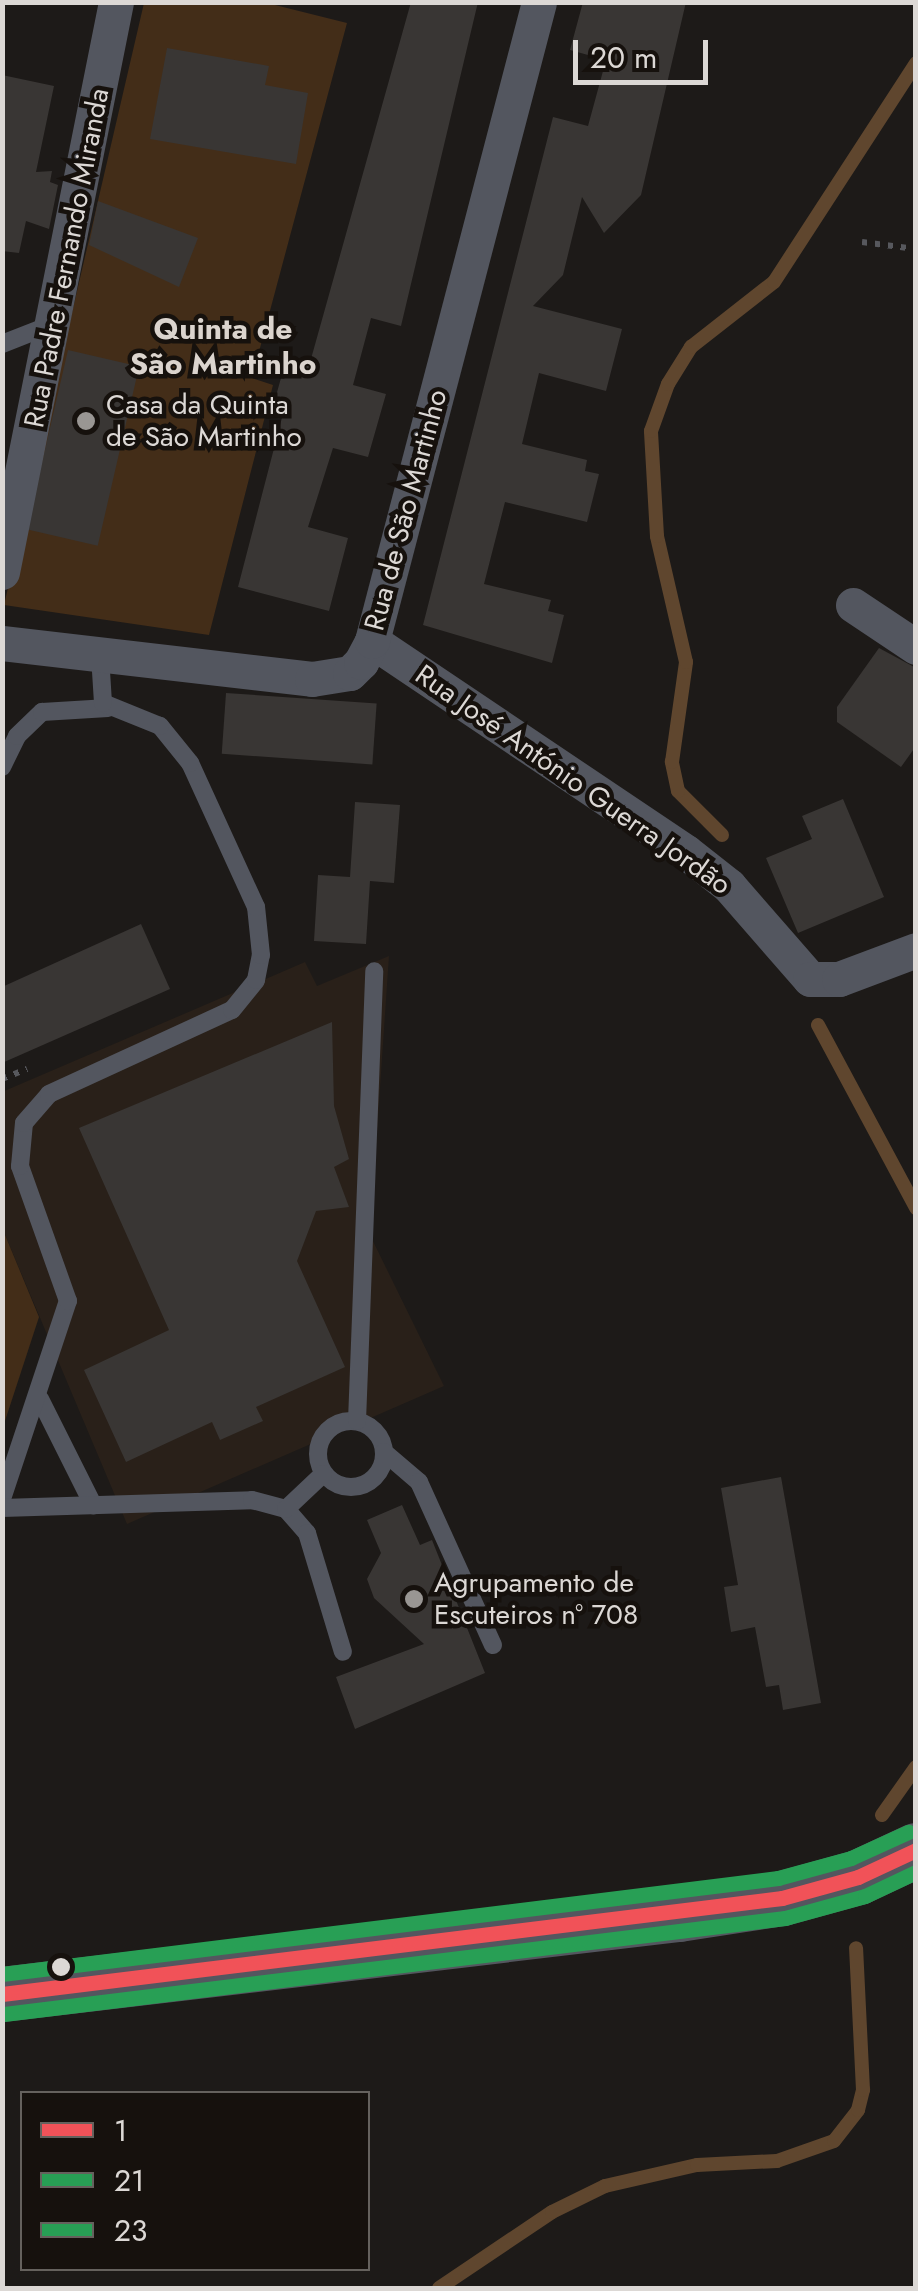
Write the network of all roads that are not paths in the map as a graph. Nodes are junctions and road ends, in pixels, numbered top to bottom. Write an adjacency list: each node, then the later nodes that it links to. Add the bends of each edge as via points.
1 (116, 2): 3 (street, Rua Padre Fernando Miranda)
2 (539, 2): 7 (street, Rua de São Martinho)
3 (56, 323): 4 (lane); 5 (street, Rua Padre Fernando Miranda)
4 (2, 344)
5 (2, 572)
6 (852, 605): 9 (street)
7 (372, 641): 10 (street, Rua de São Martinho, via 350,674 312,679); 13 (street, Rua José António Guerra Jordão, via 686,852 747,904 810,979 839,979)
8 (2, 643): 10 (street, Rua de São Martinho)
9 (916, 647)
10 (100, 656): 11 (lane, via 97,689)
11 (108, 708): 12 (lane, via 42,712 17,736); 15 (lane, via 160,726 190,763 256,907 261,954 256,980 232,1010 49,1094 24,1123 20,1166 68,1301)
12 (2, 767)
13 (916, 950)
14 (374, 971): 16 (lane)
15 (40, 1399): 19 (lane); 20 (lane)
16 (357, 1421): 17 (lane, via 376,1432); 18 (lane, via 335,1425 320,1441)
17 (384, 1452): 18 (lane, via 379,1473 362,1486 340,1487); 23 (lane, via 419,1482)
18 (323, 1474): 22 (lane)
19 (2, 1499)
20 (92, 1504): 21 (lane); 22 (lane, via 252,1500)
21 (2, 1508)
22 (286, 1509): 24 (lane, via 308,1533)
23 (493, 1645)
24 (342, 1652)
25 (916, 1850): 26 (main road, via 858,1877 678,1914)
26 (2, 1994)

